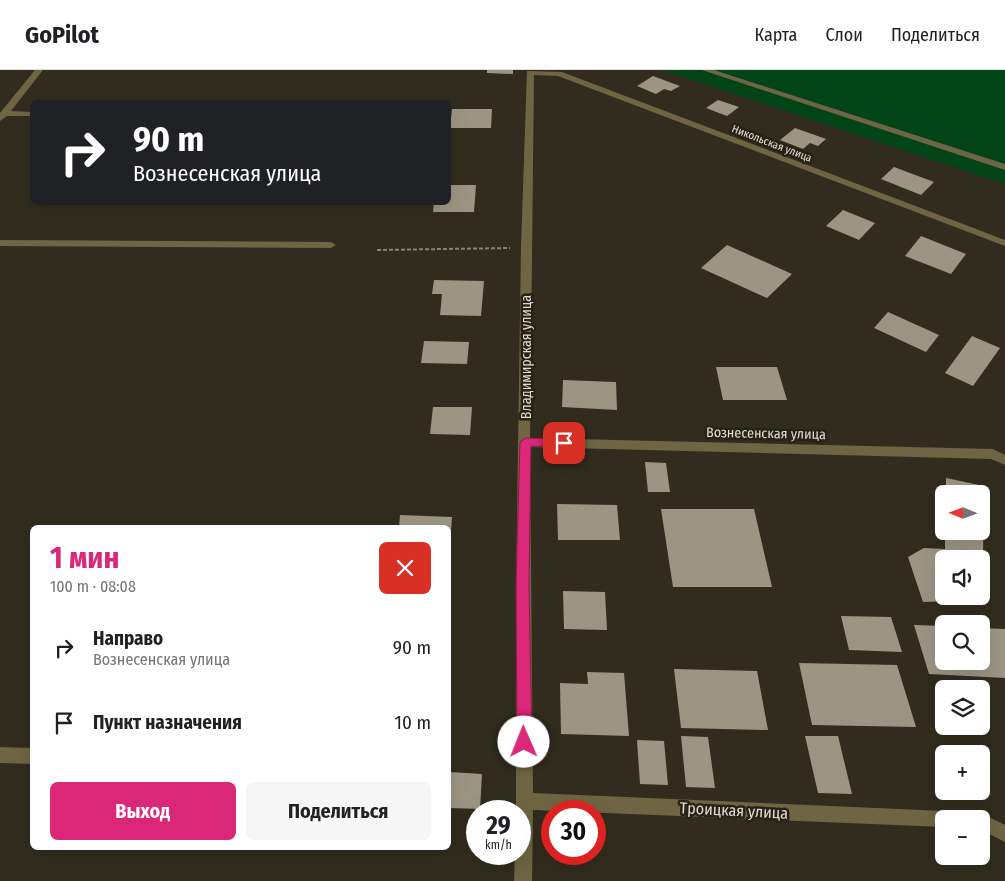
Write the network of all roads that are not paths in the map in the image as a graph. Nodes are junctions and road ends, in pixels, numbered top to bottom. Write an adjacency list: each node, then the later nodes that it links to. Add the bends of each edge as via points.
1 (39, 70): 5 (street)
2 (706, 70): 6 (street)
3 (530, 73): 8 (street, Никольская улица, via 559,74); 10 (street, Владимирская улица)
4 (30, 114): 5 (street)
5 (2, 116)
6 (1005, 167)
7 (0, 243): 9 (street)
8 (1005, 243)
9 (330, 245)
10 (526, 442): 11 (street, Вознесенская улица, via 993,454); 14 (street, Владимирская улица, via 523,585)
11 (1005, 460)
12 (0, 755): 13 (street)
13 (30, 756)
14 (525, 800)
15 (531, 801): 16 (street, Троицкая улица)
16 (935, 819)
17 (990, 826): 18 (street)
18 (1005, 834)
19 (523, 865): 20 (street, Владимирская улица)
20 (523, 881)

